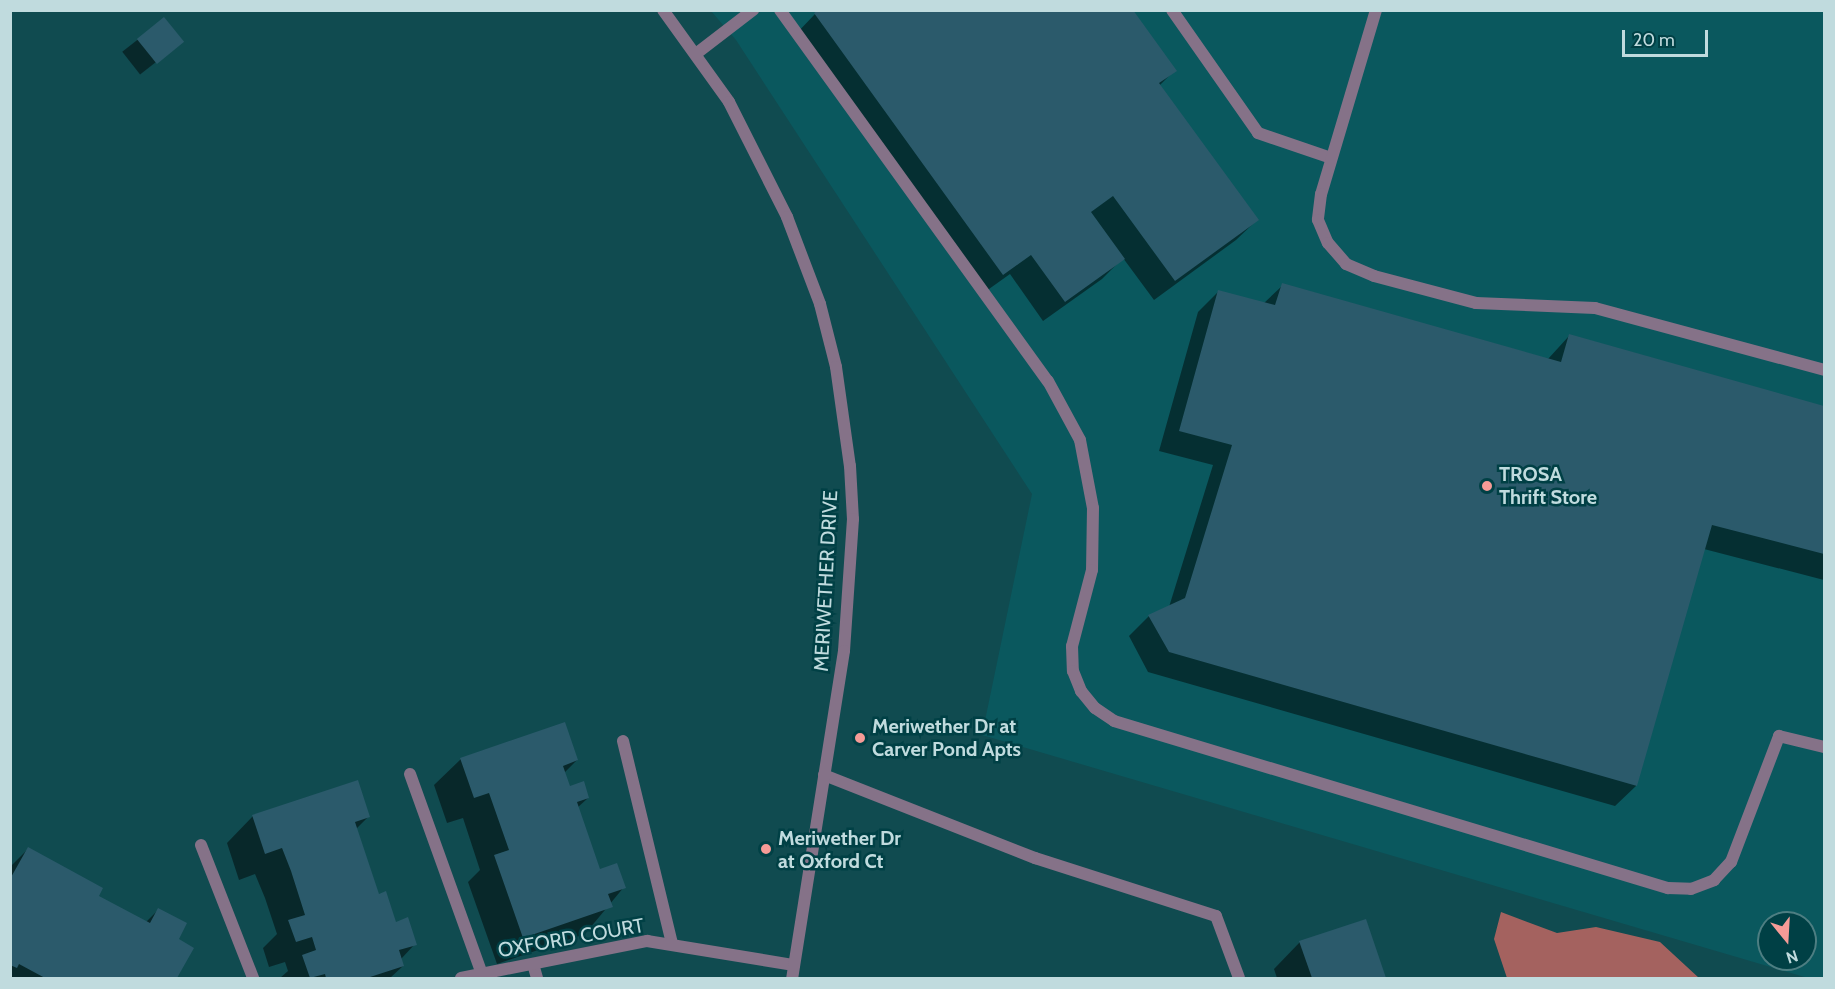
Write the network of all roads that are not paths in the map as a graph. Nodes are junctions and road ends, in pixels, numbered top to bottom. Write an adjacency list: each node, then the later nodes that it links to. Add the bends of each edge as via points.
1 (663, 10): 6 (street, MERIWETHER DRIVE)
2 (753, 10): 6 (street)
3 (780, 10): 10 (street, via 1048,381 1080,440 1093,508 1092,560 1072,646 1073,671 1095,708 1114,721 1668,888 1691,889 1714,880 1731,862 1779,736)
4 (1172, 10): 7 (street, via 1258,133)
5 (1376, 10): 7 (street)
6 (697, 53): 12 (street, MERIWETHER DRIVE, via 761,159 787,217 820,304 836,367 853,519 844,651)
7 (1331, 158): 8 (street, via 1318,219 1328,243 1346,264 1374,276 1476,303 1595,308)
8 (1824, 370)
9 (623, 741): 14 (street)
10 (1824, 747)
11 (410, 774): 17 (street)
12 (824, 775): 16 (street, MERIWETHER DRIVE); 22 (street, via 1035,858 1216,915)
13 (201, 845): 18 (street)
14 (672, 944): 15 (street, OXFORD COURT, via 647,941); 16 (street, OXFORD COURT)
15 (533, 964): 17 (street, OXFORD COURT); 20 (street)
16 (794, 965): 21 (street, MERIWETHER DRIVE)
17 (482, 974): 19 (street, OXFORD COURT)
18 (253, 978)
19 (461, 978)
20 (537, 978)
21 (792, 978)
22 (1239, 978)

